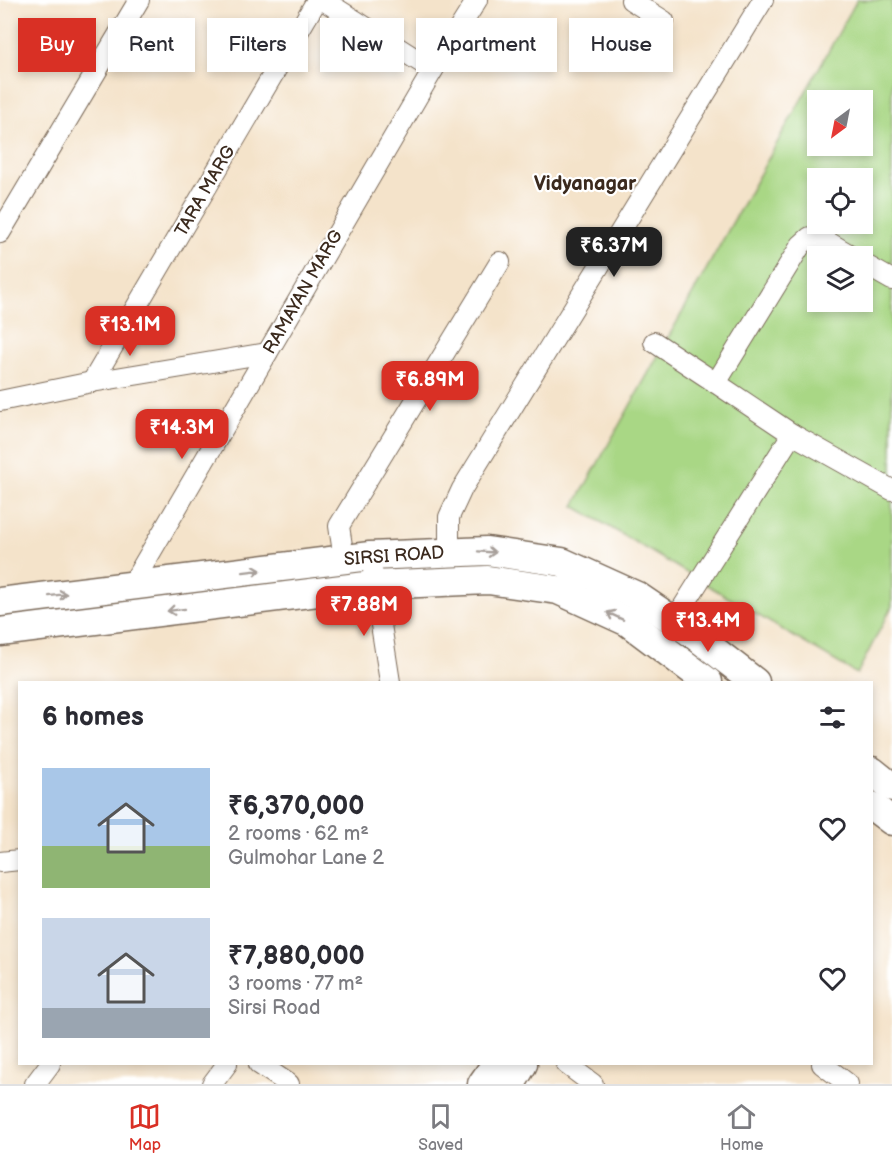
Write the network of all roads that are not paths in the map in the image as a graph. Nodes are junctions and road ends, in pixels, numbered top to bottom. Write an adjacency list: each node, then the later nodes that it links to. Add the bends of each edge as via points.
1 (139, 0): 11 (street)
2 (317, 0): 18 (street, TARA MARG)
3 (323, 0): 9 (street)
4 (477, 0): 7 (street, RAMAYAN MARG)
5 (631, 0): 8 (street)
6 (764, 0): 23 (street, via 462,489 449,518)
7 (466, 18)
8 (659, 18)
9 (416, 59)
10 (432, 72): 17 (street, RAMAYAN MARG)
11 (0, 233)
12 (835, 246): 19 (street, via 810,237 801,245)
13 (500, 262): 24 (street, via 339,526)
14 (873, 269): 15 (street)
15 (892, 280)
16 (654, 342): 19 (street)
17 (267, 353): 18 (street); 26 (street, RAMAYAN MARG)
18 (92, 382): 20 (street)
19 (716, 383): 21 (street)
20 (0, 401)
21 (792, 434): 22 (street); 28 (street)
22 (892, 490)
23 (449, 552): 24 (main road, SIRSI ROAD); 28 (main road, SIRSI ROAD, one-way to 28, via 487,551 562,562 637,596)
24 (357, 558): 25 (street); 26 (main road, SIRSI ROAD, one-way to 24)
25 (374, 585): 29 (main road, SIRSI ROAD, one-way to 29); 30 (street); 31 (main road, SIRSI ROAD, one-way to 25, via 628,622 558,590 488,580)
26 (131, 586): 27 (main road, SIRSI ROAD, one-way to 26)
27 (0, 603)
28 (674, 621): 32 (main road, SIRSI ROAD)
29 (0, 632)
30 (390, 681)
31 (707, 681)
32 (753, 681)
33 (873, 772): 34 (main road)
34 (892, 787)
35 (873, 807): 36 (main road)
36 (892, 821)
37 (18, 860): 38 (street)
38 (0, 862)
39 (49, 1065): 46 (street)
40 (226, 1065): 47 (street)
41 (260, 1065): 48 (street)
42 (495, 1065): 49 (main road)
43 (523, 1065): 50 (main road)
44 (567, 1065): 51 (street)
45 (823, 1065): 52 (street)
46 (35, 1084)
47 (212, 1084)
48 (289, 1084)
49 (482, 1084)
50 (511, 1084)
51 (593, 1084)
52 (848, 1084)

